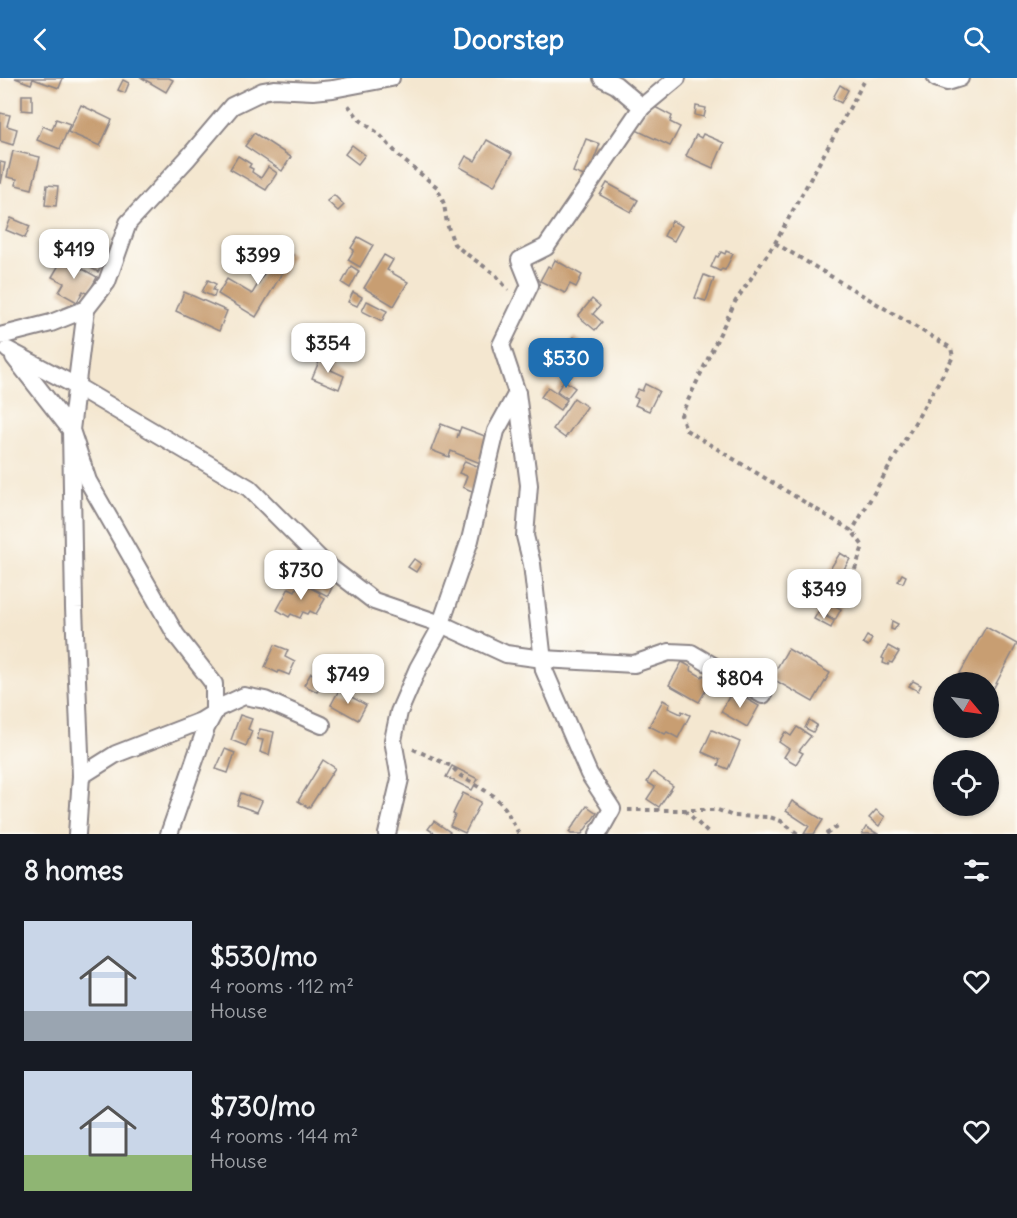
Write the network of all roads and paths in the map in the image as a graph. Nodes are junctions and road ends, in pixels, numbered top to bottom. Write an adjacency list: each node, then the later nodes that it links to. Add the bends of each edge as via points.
1 (391, 78): 7 (street)
2 (602, 78): 8 (street)
3 (677, 78): 8 (street)
4 (866, 78): 9 (path)
5 (936, 78): 6 (street, via 947,82)
6 (960, 78)
7 (333, 89): 10 (path, via 360,120 437,187 454,244 495,274); 11 (street, via 274,89 232,106 128,223 107,282)
8 (642, 107): 10 (street, via 546,247 520,260 530,285)
9 (775, 243): 16 (path, via 735,302 681,415 686,430); 16 (path, via 951,348 953,357)
10 (521, 303): 14 (street, via 501,345)
11 (86, 309): 12 (street); 13 (street)
12 (3, 343): 13 (street); 15 (street)
13 (76, 387): 15 (street); 18 (street, via 249,488 323,562 374,602)
14 (517, 393): 18 (street, via 496,431 470,540); 19 (street, via 529,485 525,536)
15 (71, 429): 21 (street, via 88,481 176,635 214,684); 24 (street)
16 (852, 531): 17 (path, via 863,546)
17 (849, 587)
18 (441, 624): 19 (street, via 506,654); 23 (street, via 399,712)
19 (543, 659): 20 (street, via 634,664 669,652 691,654); 25 (street, via 544,670 589,774)
20 (764, 696)
21 (214, 713): 22 (street, via 244,696 265,700); 24 (street, via 116,754); 29 (street)
22 (322, 725)
23 (393, 740): 30 (street, via 400,779); 31 (path, via 451,766 494,796)
24 (81, 776): 28 (street)
25 (612, 809): 26 (path); 32 (street)
26 (685, 810): 33 (path); 34 (path, via 770,817)
27 (840, 825): 35 (path)
28 (77, 834)
29 (168, 834)
30 (387, 834)
31 (519, 834)
32 (597, 834)
33 (709, 834)
34 (798, 834)
35 (826, 834)

